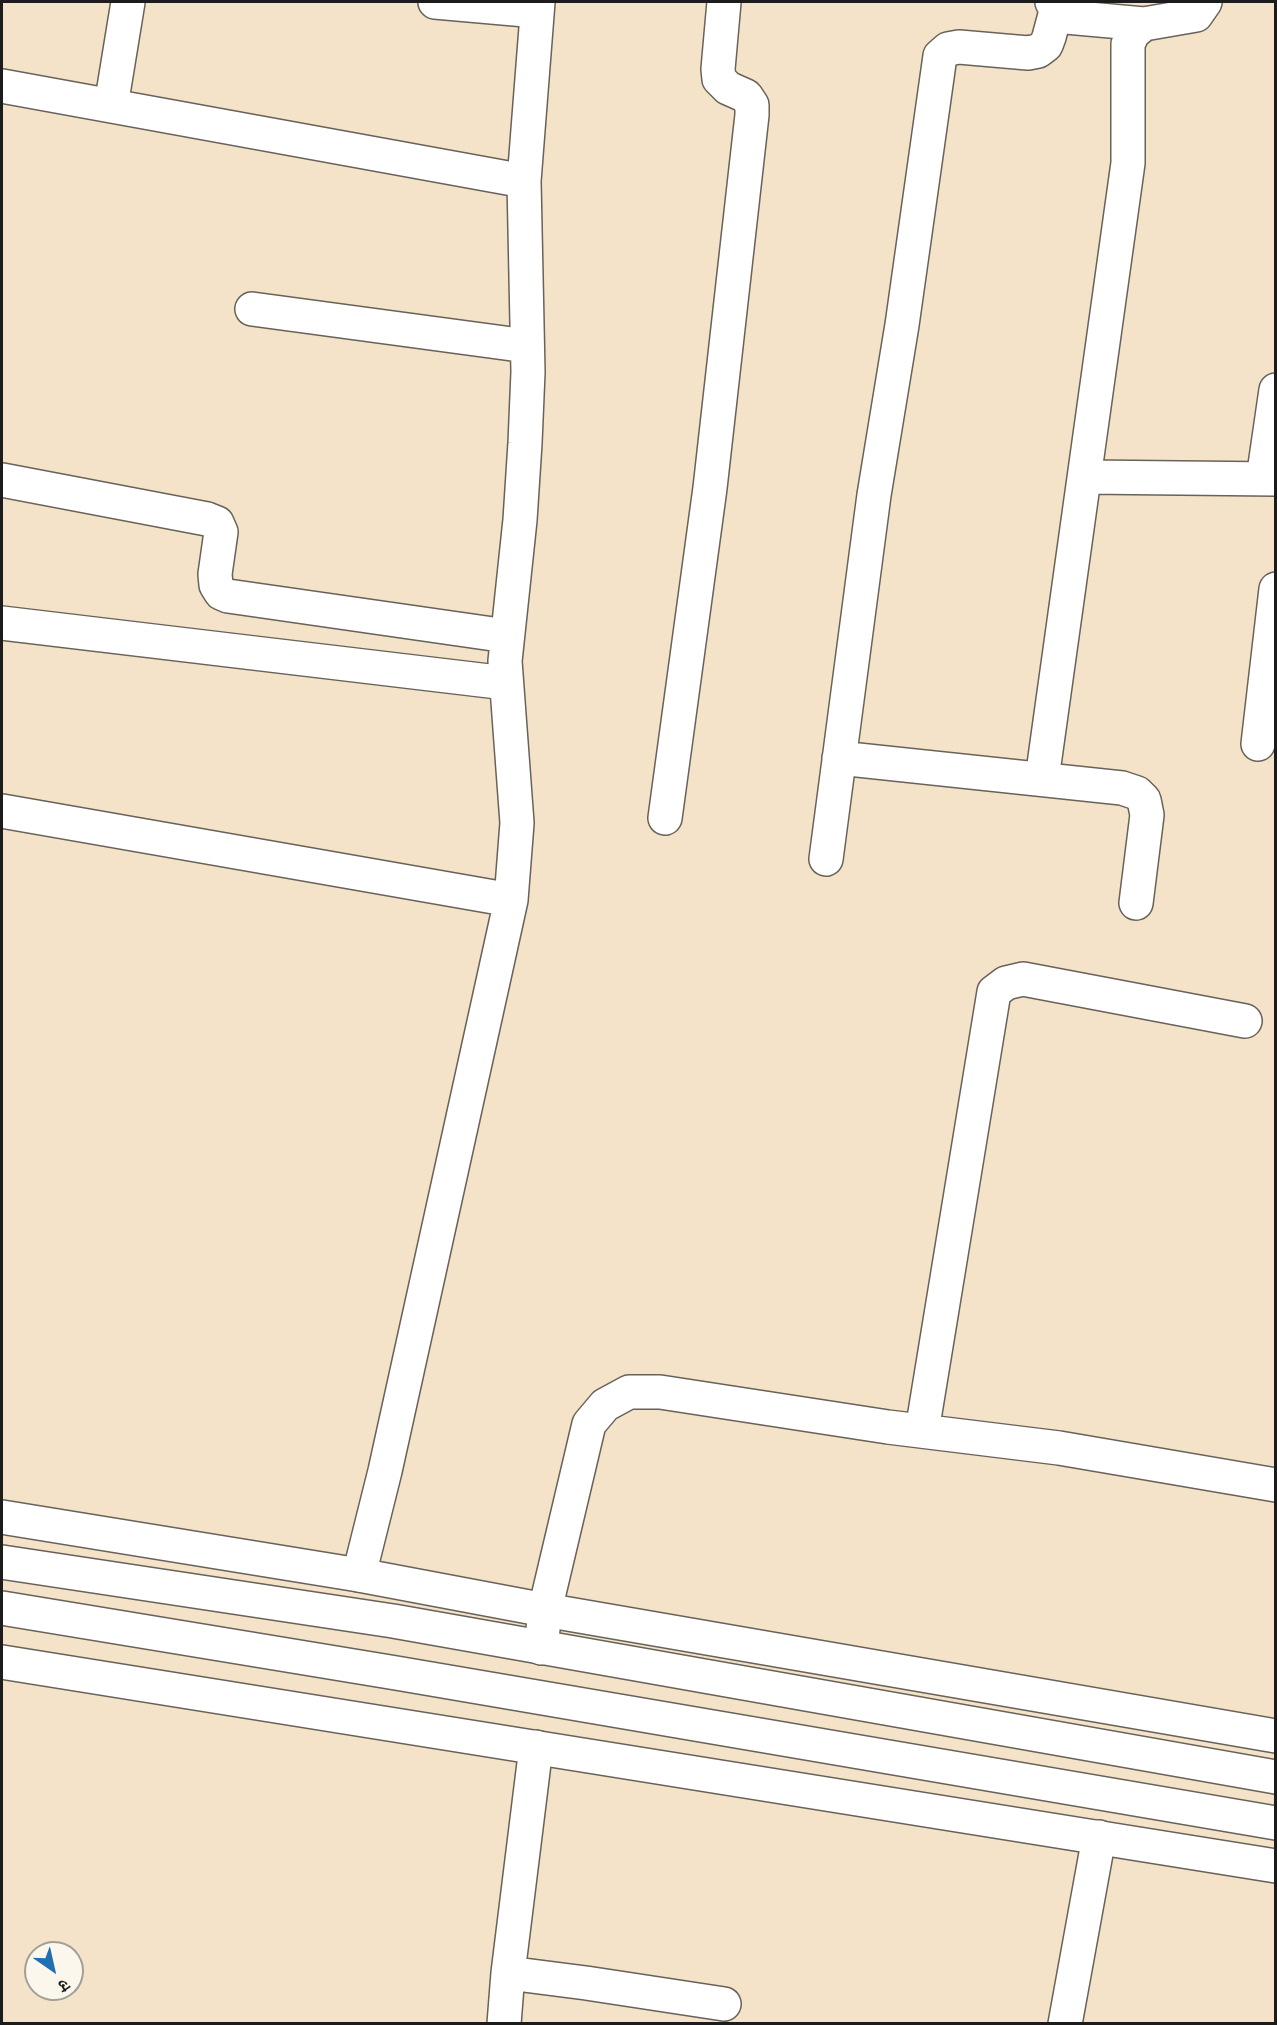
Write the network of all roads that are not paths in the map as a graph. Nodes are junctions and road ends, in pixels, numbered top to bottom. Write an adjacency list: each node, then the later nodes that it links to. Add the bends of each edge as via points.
1 (128, 2): 9 (street)
2 (435, 2): 5 (street)
3 (724, 2): 25 (street, via 719,79 746,96 752,105 752,115 710,488)
4 (1205, 2): 7 (street, via 1196,15)
5 (537, 6): 10 (street)
6 (1054, 6): 7 (street, via 1066,16); 22 (street, via 1049,38 1038,51 959,47 940,56)
7 (1144, 24): 14 (street, via 1128,44 1128,163)
8 (2, 86): 9 (street)
9 (111, 106): 10 (street)
10 (524, 181): 12 (street)
11 (252, 309): 12 (street)
12 (527, 346): 19 (street, via 523,492)
13 (1275, 390): 15 (street)
14 (1085, 477): 15 (street); 23 (street)
15 (1269, 479)
16 (2, 480): 19 (street, via 217,523 221,532 214,574 221,593 228,596)
17 (1275, 589): 21 (street)
18 (2, 623): 20 (street)
19 (507, 636): 20 (street)
20 (506, 683): 27 (street, via 517,823)
21 (1258, 744)
22 (839, 758): 23 (street); 26 (street)
23 (1042, 779): 28 (street, via 1122,788 1144,800 1147,815)
24 (2, 811): 27 (street)
25 (665, 818)
26 (826, 859)
27 (511, 900): 34 (street)
28 (1136, 903)
29 (1245, 1021): 30 (street, via 1023,979 1006,983 994,992)
30 (922, 1431): 31 (street, via 1059,1448); 36 (street, via 660,1392 629,1392 605,1405 589,1424)
31 (1275, 1485)
32 (2, 1517): 34 (street)
33 (2, 1562): 37 (street)
34 (359, 1575): 36 (street)
35 (2, 1608): 42 (street)
36 (545, 1610): 37 (street); 39 (street)
37 (541, 1648): 41 (street)
38 (2, 1662): 40 (street)
39 (1275, 1736)
40 (536, 1747): 43 (street); 45 (street)
41 (1275, 1777)
42 (1275, 1823)
43 (1099, 1837): 44 (street); 48 (street)
44 (1275, 1866)
45 (508, 1973): 46 (street); 47 (street)
46 (724, 2004)
47 (504, 2024)
48 (1065, 2024)

